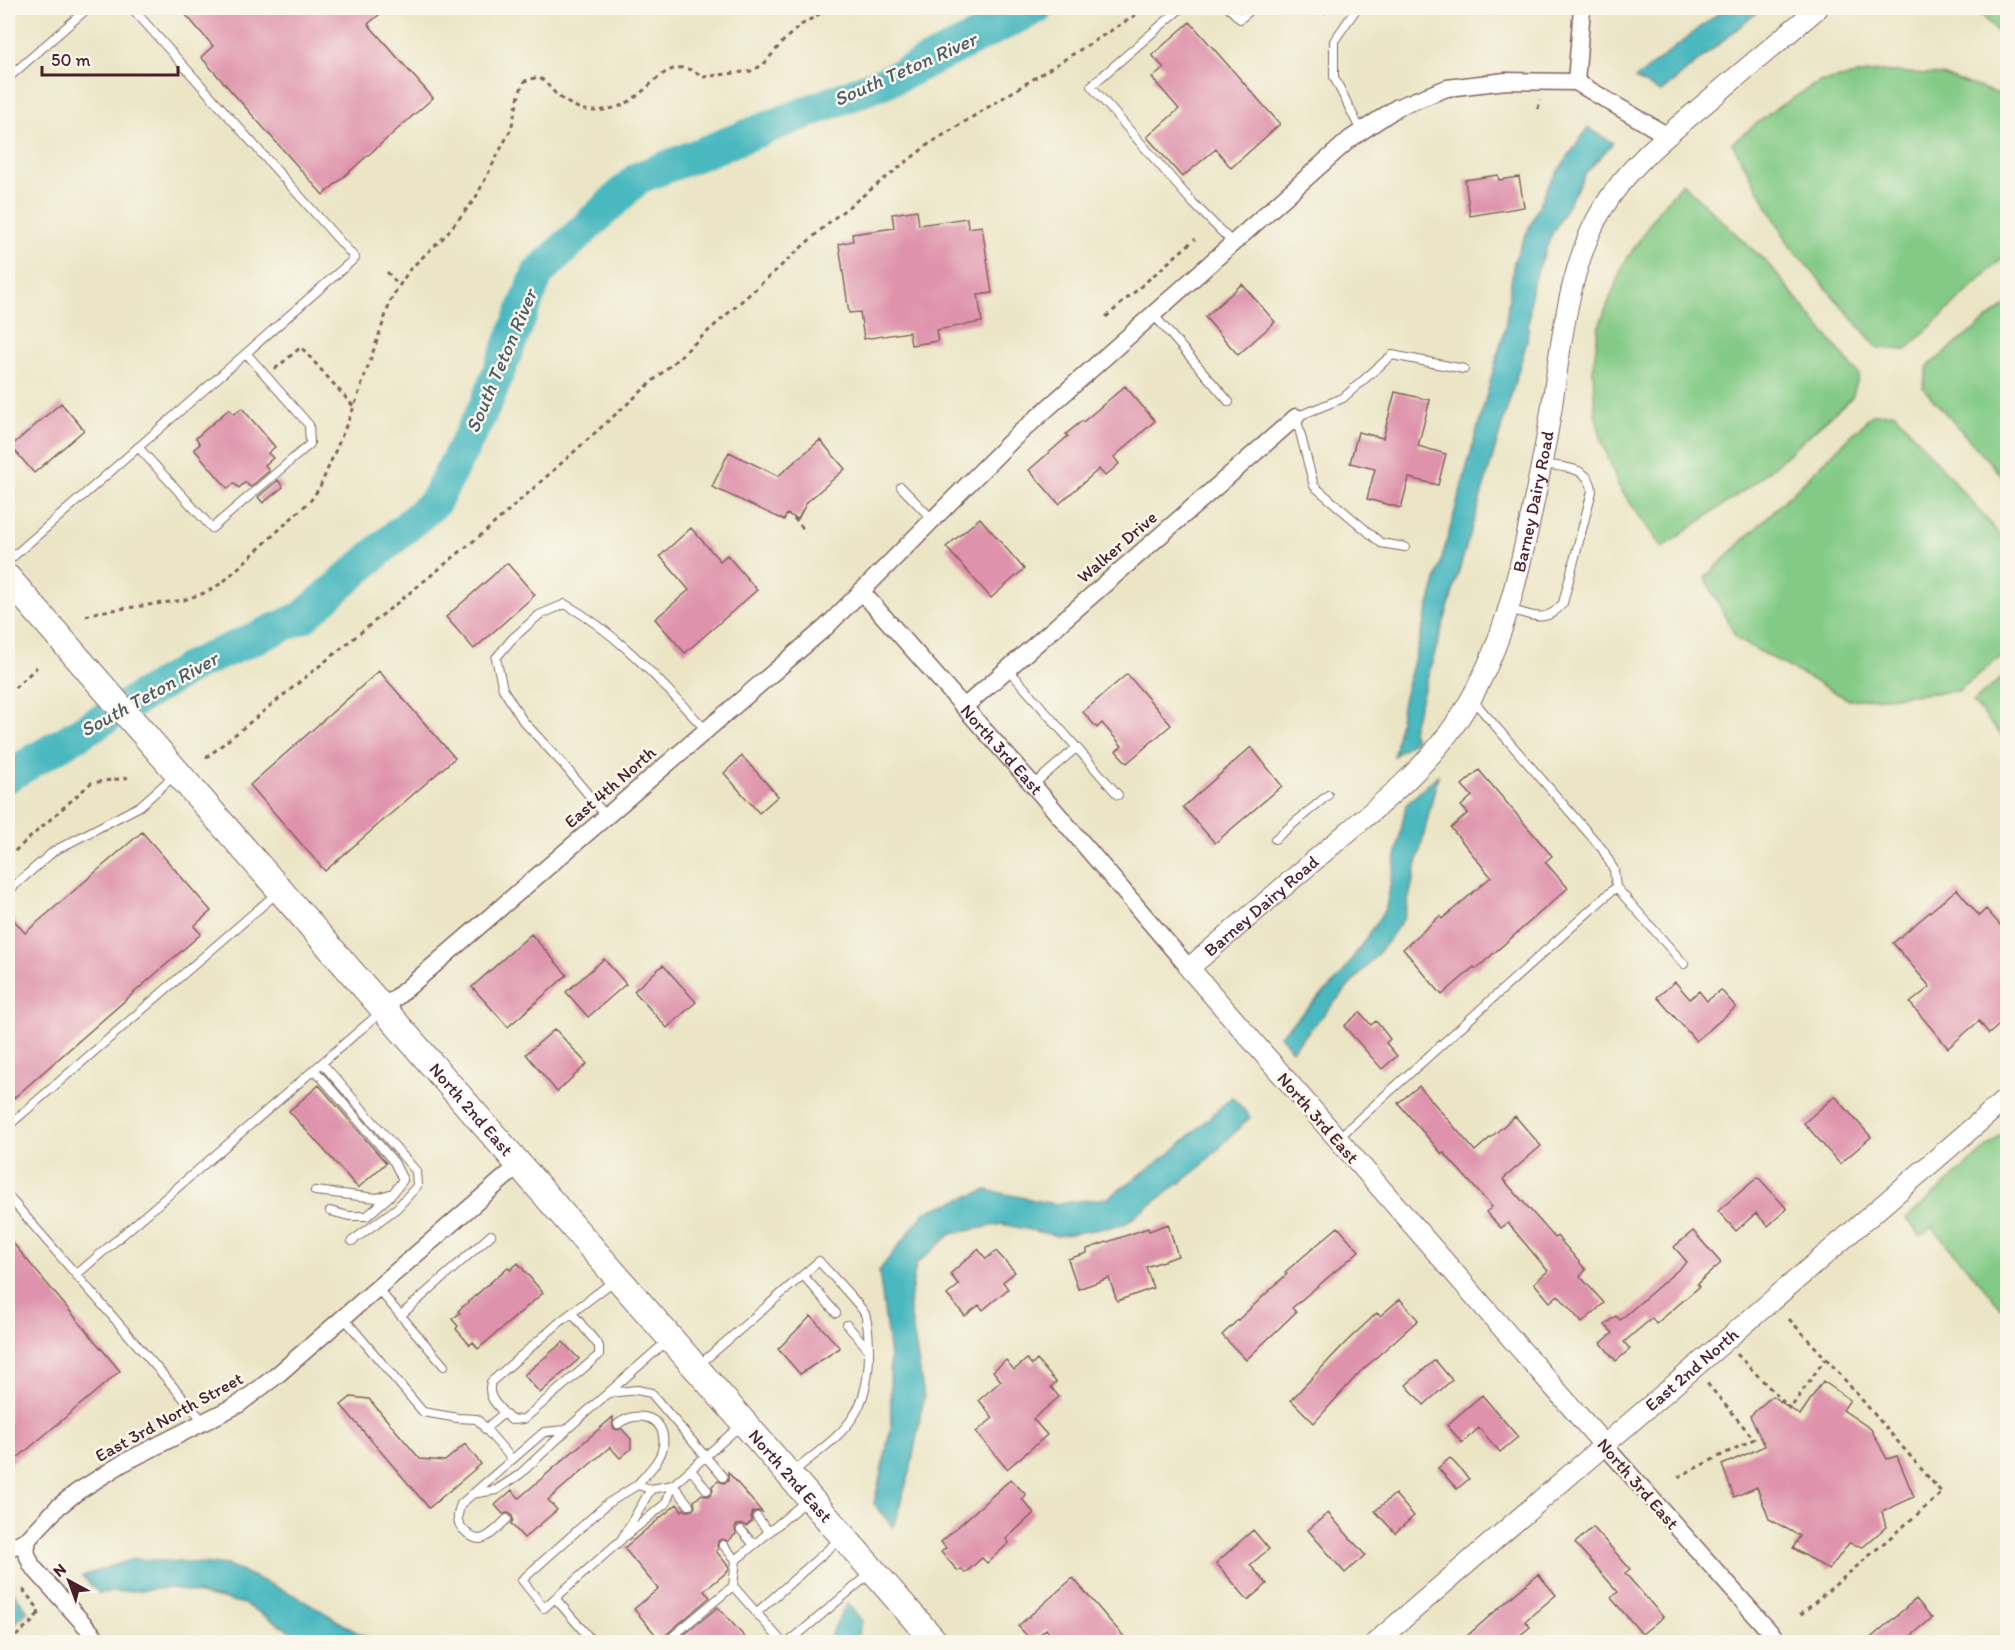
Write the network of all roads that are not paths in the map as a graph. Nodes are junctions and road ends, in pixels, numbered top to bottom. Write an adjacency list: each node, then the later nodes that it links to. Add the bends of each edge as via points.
1 (88, 8): 9 (lane)
2 (132, 8): 15 (lane, via 355,258)
3 (1182, 8): 13 (lane, via 1091,86)
4 (1229, 8): 5 (lane, via 1240,19)
5 (1252, 8)
6 (1358, 8): 11 (lane, via 1334,40 1334,77)
7 (1582, 8): 10 (street)
8 (1818, 8): 12 (street, Barney Dairy Road)
9 (8, 78)
10 (1576, 82): 11 (street, East 4th North, via 1506,81 1447,88 1398,107); 12 (street)
11 (1361, 131): 13 (street, East 4th North)
12 (1666, 135): 20 (street, Barney Dairy Road, via 1624,177 1585,243 1561,343)
13 (1233, 243): 14 (street, East 4th North)
14 (1153, 314): 17 (lane); 22 (street, East 4th North, via 1013,439)
15 (246, 353): 19 (lane); 19 (lane, via 309,425 310,444 212,528)
16 (1464, 369): 18 (lane, via 1392,355 1343,398)
17 (1229, 402)
18 (1296, 417): 23 (lane, via 1314,486 1381,543); 28 (street, Walker Drive)
19 (138, 447): 24 (lane)
20 (1542, 464): 27 (street, Barney Dairy Road); 27 (lane, via 1584,473 1592,491 1563,603 1557,611 1539,617)
21 (901, 487): 22 (lane)
22 (933, 520): 26 (street, East 4th North)
23 (1405, 547)
24 (8, 561)
25 (8, 578): 33 (main road, North 2nd East)
26 (861, 591): 30 (street, North 3rd East); 31 (street, East 4th North, via 826,627)
27 (1508, 609): 29 (street, Barney Dairy Road, via 1495,650)
28 (1008, 669): 30 (street, Walker Drive); 32 (lane)
29 (1471, 698): 39 (lane, via 1603,850 1614,870); 43 (street, Barney Dairy Road, via 1440,743 1394,793)
30 (964, 707): 34 (street, North 3rd East)
31 (706, 730): 37 (street, East 4th North); 37 (lane, via 618,639 591,618 565,604 538,615 496,658 503,689 523,721)
32 (1076, 748): 34 (lane); 35 (lane)
33 (177, 773): 40 (main road, North 2nd East); 41 (lane, via 140,806 54,850)
34 (1033, 785): 43 (street, North 3rd East)
35 (1118, 795)
36 (1328, 795): 38 (lane)
37 (606, 816): 44 (street, East 4th North)
38 (1275, 838)
39 (1616, 887): 42 (lane); 49 (lane)
40 (280, 890): 44 (main road, North 2nd East); 48 (lane)
41 (8, 891)
42 (1684, 964)
43 (1189, 968): 49 (street, North 3rd East)
44 (383, 1009): 45 (lane); 50 (main road, North 2nd East)
45 (322, 1063): 46 (lane); 56 (lane, via 416,1171 417,1186 397,1208)
46 (314, 1069): 52 (lane, via 394,1162 403,1180); 57 (lane)
47 (2007, 1097): 77 (street, East 2nd North)
48 (8, 1126)
49 (1336, 1140): 77 (street, North 3rd East)
50 (519, 1165): 59 (main road, North 2nd East); 60 (street, East 3rd North Street)
51 (315, 1191): 52 (lane, via 377,1198)
52 (393, 1193): 54 (lane, via 367,1216)
53 (8, 1196): 57 (lane)
54 (330, 1211)
55 (491, 1235): 63 (lane)
56 (352, 1240)
57 (76, 1275): 72 (lane)
58 (803, 1275): 61 (lane); 67 (lane, via 819,1262 865,1313); 69 (lane)
59 (617, 1278): 62 (lane); 66 (main road, North 2nd East)
60 (378, 1289): 63 (lane); 64 (street, East 3rd North Street)
61 (836, 1312)
62 (572, 1313): 71 (lane, via 491,1382 493,1401); 71 (lane, via 599,1346 599,1356 525,1419 511,1420)
63 (401, 1315): 68 (lane)
64 (344, 1318): 72 (street, East 3rd North Street, via 239,1404); 75 (lane, via 423,1412 477,1419)
65 (847, 1324): 67 (lane)
66 (670, 1338): 69 (main road, North 2nd East); 70 (lane)
67 (869, 1350): 81 (lane, via 869,1376 861,1405 845,1429)
68 (444, 1366)
69 (696, 1368): 73 (main road, North 2nd East)
70 (609, 1393): 76 (lane); 78 (lane, via 651,1393)
71 (504, 1413): 75 (lane)
72 (205, 1423): 95 (street, East 3rd North Street, via 123,1463 77,1492)
73 (744, 1423): 78 (lane); 81 (main road, North 2nd East)
74 (618, 1424): 83 (lane, via 627,1417 650,1418 659,1425 663,1436 659,1458)
75 (485, 1429): 79 (lane)
76 (566, 1430): 79 (lane, via 544,1432); 87 (lane, via 519,1475 496,1490)
77 (1605, 1446): 111 (street, East 2nd North); 112 (street, North 3rd East)
78 (707, 1456): 80 (lane); 82 (lane)
79 (512, 1459): 87 (lane)
80 (692, 1470): 84 (lane); 86 (lane)
81 (789, 1476): 88 (main road, North 2nd East)
82 (723, 1477)
83 (637, 1485): 85 (lane); 103 (lane, via 608,1504 522,1580 544,1608)
84 (673, 1485): 85 (lane); 89 (lane); 96 (lane, via 666,1503)
85 (651, 1489): 96 (lane)
86 (707, 1490)
87 (472, 1494): 91 (lane, via 460,1504 456,1515 459,1526 470,1536 480,1539)
88 (809, 1498): 93 (lane); 94 (main road, North 2nd East)
89 (689, 1505)
90 (757, 1517): 93 (lane)
91 (507, 1519)
92 (741, 1530): 98 (lane)
93 (769, 1532): 98 (lane)
94 (843, 1537): 101 (main road, North 2nd East); 104 (lane)
95 (28, 1539): 99 (street); 105 (street, via 26,1552 32,1566)
96 (621, 1540): 103 (lane)
97 (723, 1545): 100 (lane)
98 (754, 1545): 100 (lane)
99 (9, 1546)
100 (736, 1560): 102 (lane)
101 (873, 1572): 109 (lane); 110 (main road, North 2nd East)
102 (733, 1586): 104 (lane); 107 (lane)
103 (555, 1598): 106 (lane)
104 (756, 1613): 108 (lane)
105 (100, 1642)
106 (593, 1642)
107 (666, 1642)
108 (783, 1642)
109 (789, 1642)
110 (934, 1642)
111 (1376, 1642)
112 (1779, 1642)

